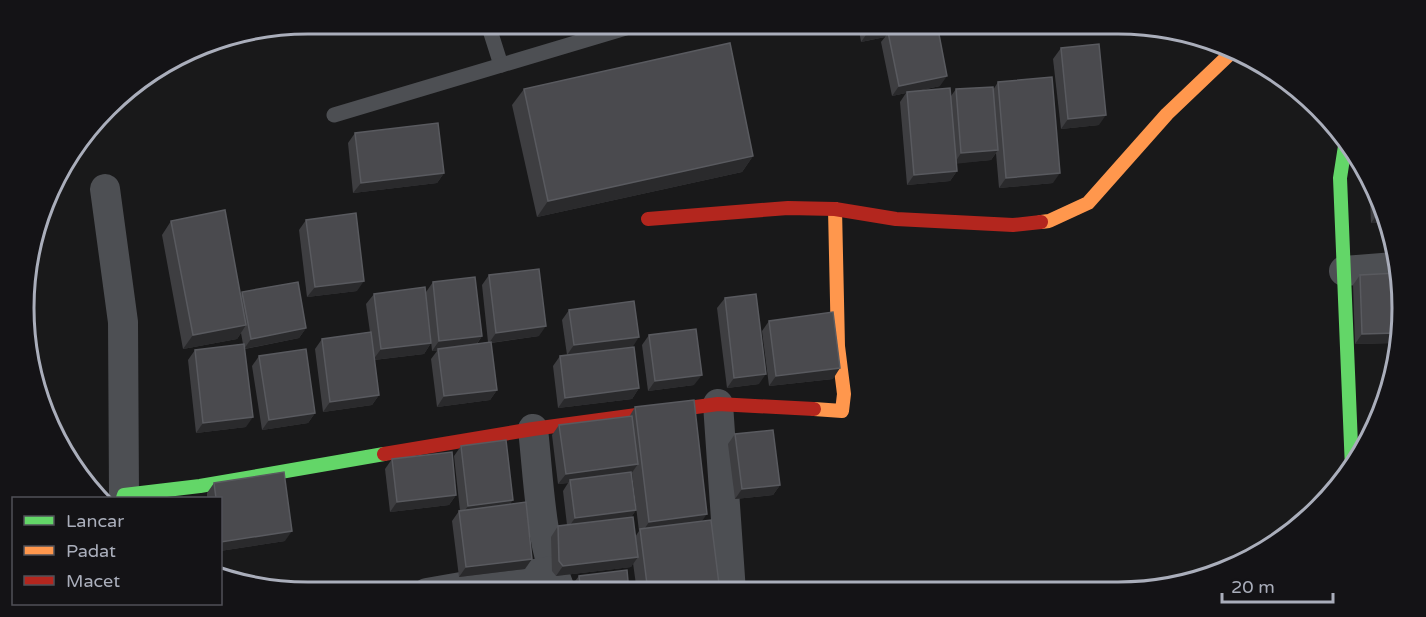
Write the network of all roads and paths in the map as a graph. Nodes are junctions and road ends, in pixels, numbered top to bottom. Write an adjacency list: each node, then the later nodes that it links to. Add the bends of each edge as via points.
1 (491, 34): 4 (lane)
2 (605, 34): 4 (lane)
3 (1227, 57): 8 (street, via 1167,114 1088,203 1049,221 1013,225 896,219)
4 (501, 65): 5 (lane)
5 (334, 115)
6 (1343, 153): 11 (street, via 1340,178)
7 (105, 189): 16 (street, via 123,322)
8 (835, 209): 9 (street, via 788,208); 12 (street, via 842,411)
9 (648, 219)
10 (1388, 268): 11 (street)
11 (1344, 271): 14 (street)
12 (718, 404): 13 (street); 18 (street)
13 (533, 429): 15 (street); 17 (street, via 548,553)
14 (1351, 452)
15 (187, 493): 16 (street)
16 (123, 497)
17 (556, 582)
18 (730, 582)

